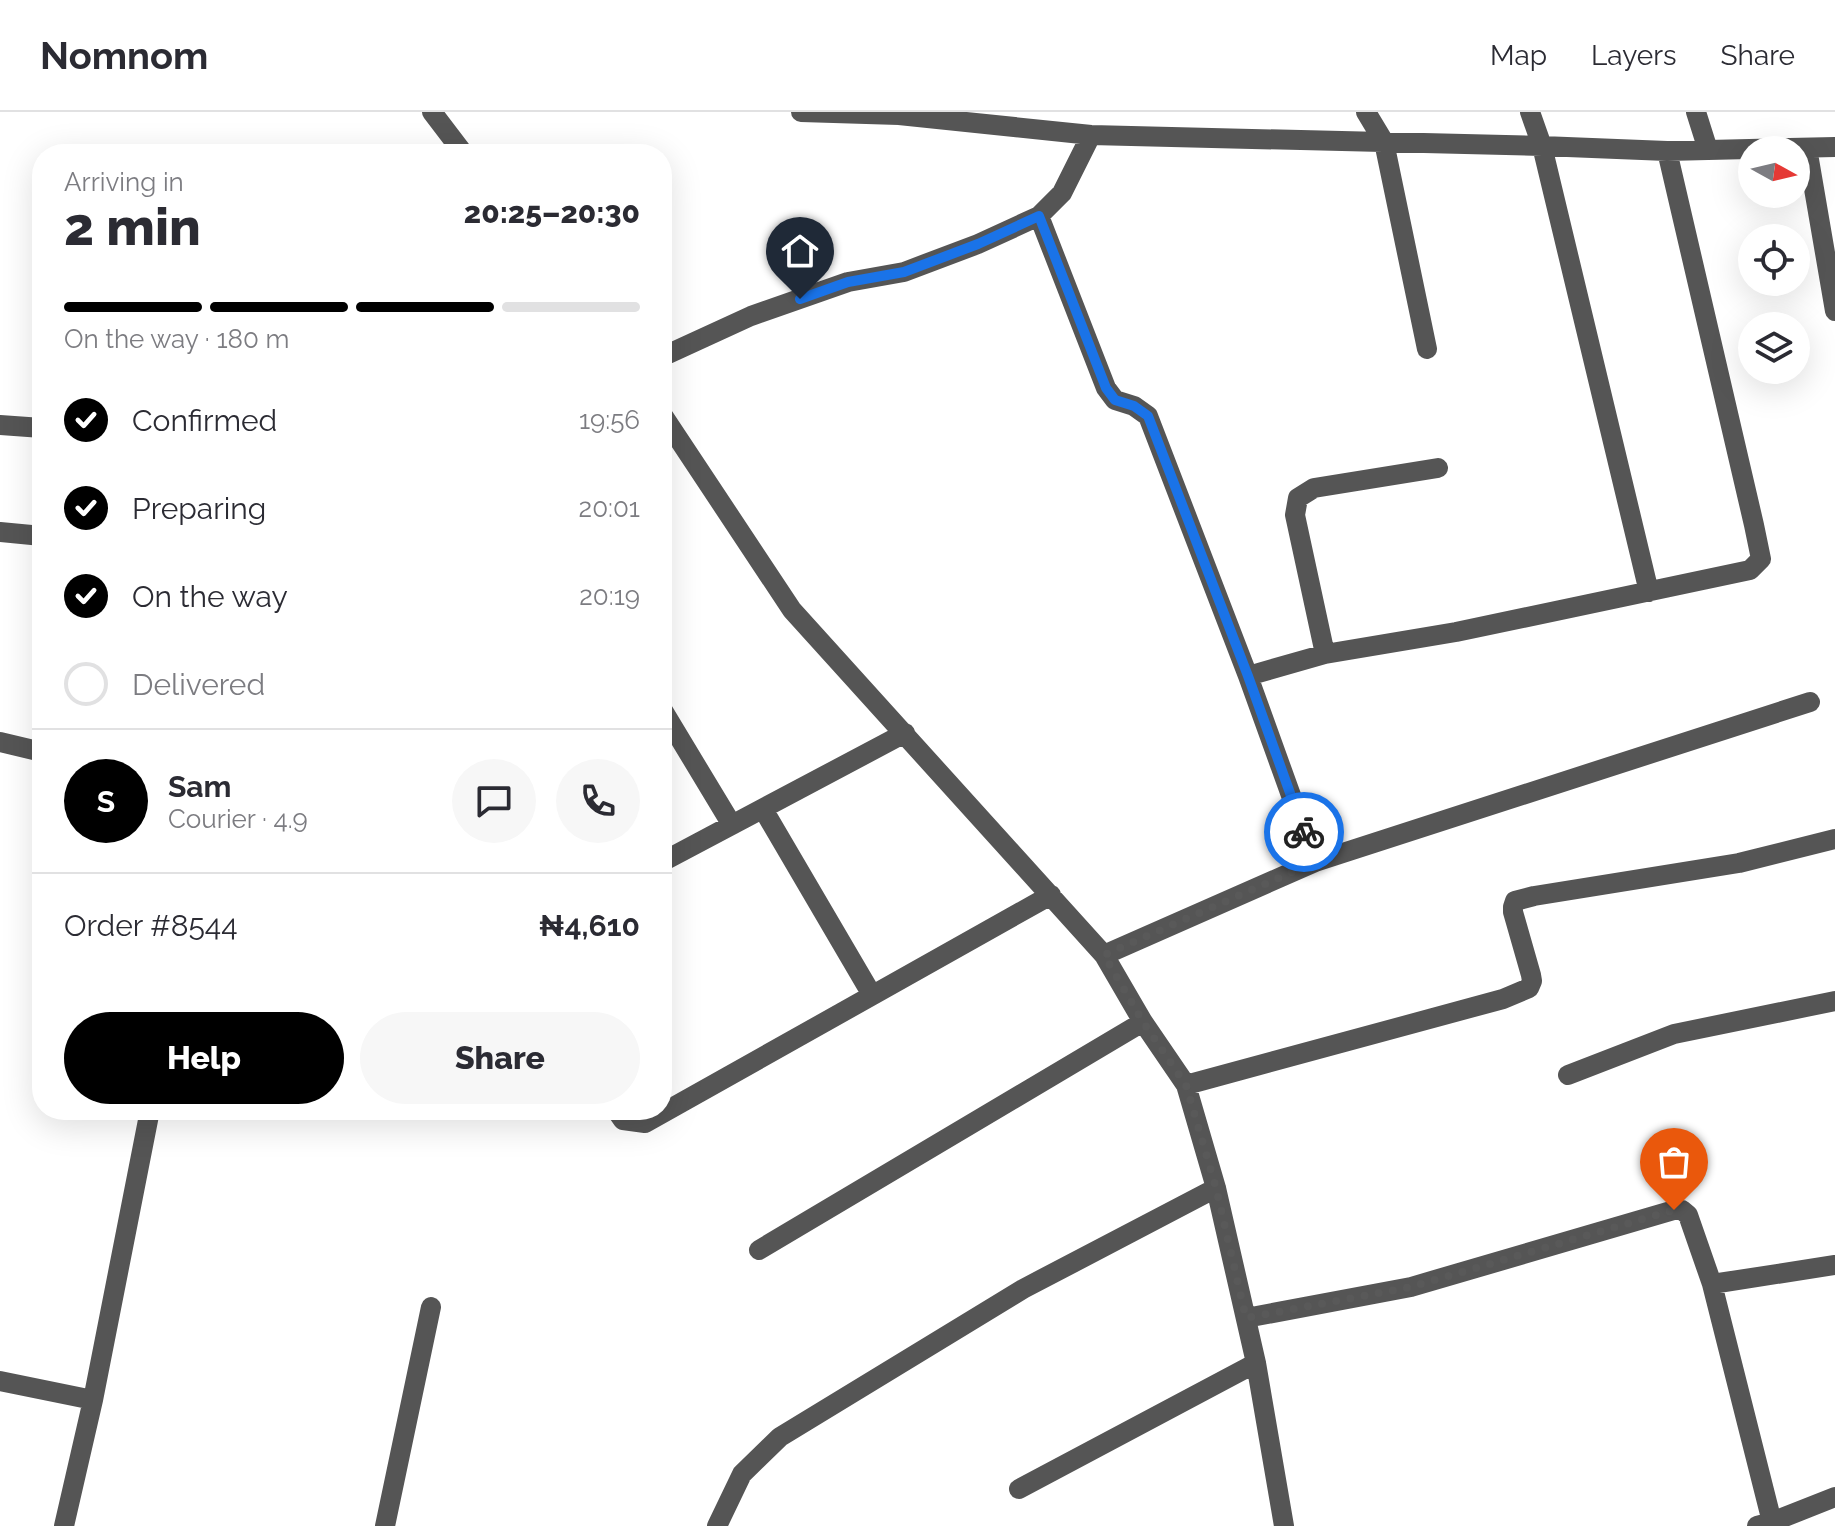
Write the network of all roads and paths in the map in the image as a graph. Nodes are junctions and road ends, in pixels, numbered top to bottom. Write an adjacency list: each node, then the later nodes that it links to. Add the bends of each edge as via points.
1 (432, 112): 8 (street)
2 (801, 112): 6 (street, via 899,115)
3 (1366, 112): 7 (street)
4 (1530, 112): 9 (street)
5 (1696, 112): 13 (street)
6 (1091, 135): 7 (street); 16 (street, via 1062,193)
7 (1384, 142): 9 (street); 18 (street)
8 (456, 144)
9 (1542, 146): 14 (street); 26 (street)
10 (1835, 147): 11 (street)
11 (1810, 148)
12 (1738, 149): 13 (street)
13 (1708, 150): 14 (street)
14 (1667, 151): 26 (street, via 1761,559 1750,570)
15 (1810, 165): 17 (street)
16 (1039, 216): 19 (street, via 904,272 848,282 751,316); 28 (street, via 1106,388 1115,400 1148,416)
17 (1835, 311)
18 (1427, 349)
19 (672, 352)
20 (0, 425): 21 (street)
21 (32, 427)
22 (672, 429): 31 (street, via 792,610)
23 (1438, 468): 27 (street, via 1314,488 1298,498 1295,515)
24 (0, 532): 25 (street)
25 (32, 535)
26 (1649, 592): 27 (street)
27 (1325, 654): 28 (street)
28 (1248, 676): 38 (street)
29 (1810, 702): 38 (street)
30 (672, 726): 35 (street)
31 (905, 733): 34 (street); 39 (street)
32 (0, 742): 33 (street)
33 (32, 750)
34 (763, 809): 35 (street); 41 (street)
35 (732, 825): 37 (street)
36 (1835, 839): 45 (street, via 1739,863 1515,901 1513,912 1532,981 1529,988)
37 (672, 857)
38 (1315, 862): 40 (street)
39 (1051, 895): 40 (street); 41 (street)
40 (1104, 955): 43 (street)
41 (872, 995): 46 (street)
42 (1835, 1001): 44 (street, via 1674,1034)
43 (1143, 1022): 45 (street); 51 (street)
44 (1568, 1075)
45 (1186, 1085): 50 (street)
46 (672, 1108)
47 (148, 1120): 58 (street)
48 (623, 1120): 49 (street)
49 (650, 1120)
50 (1216, 1188): 55 (street); 64 (street, via 1023,1289 780,1437 742,1474)
51 (759, 1250)
52 (1835, 1265): 53 (street)
53 (1712, 1284): 55 (street, via 1688,1215 1674,1210 1411,1287); 61 (street)
54 (431, 1307): 63 (street)
55 (1246, 1318): 56 (street)
56 (1256, 1363): 59 (street); 65 (street)
57 (0, 1381): 58 (street)
58 (93, 1400): 62 (street)
59 (1019, 1489)
60 (1835, 1497): 61 (street)
61 (1764, 1524)
62 (64, 1526)
63 (385, 1526)
64 (717, 1526)
65 (1284, 1526)

